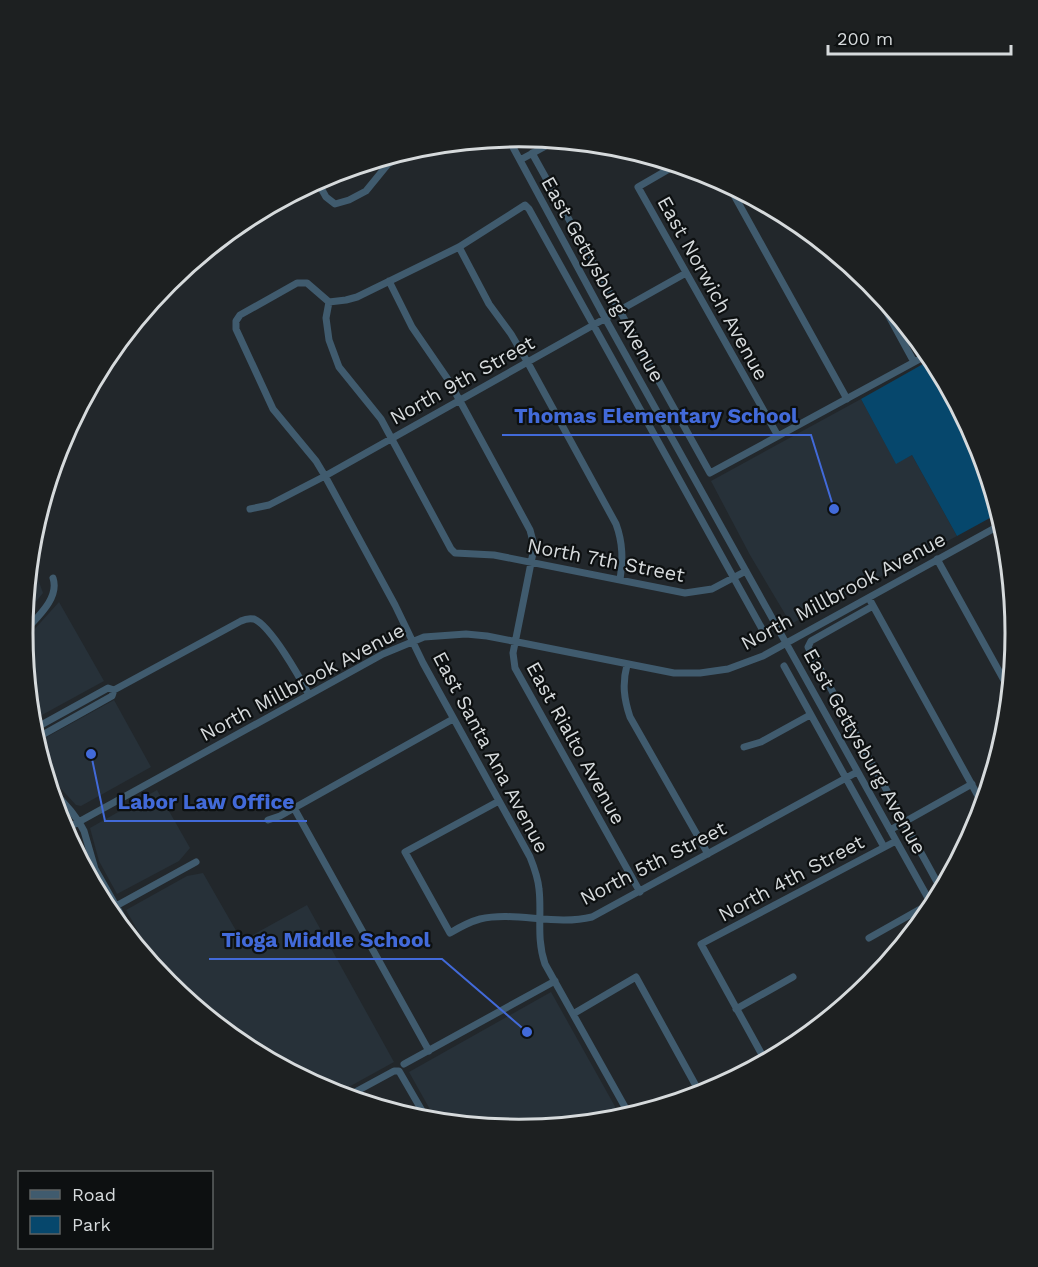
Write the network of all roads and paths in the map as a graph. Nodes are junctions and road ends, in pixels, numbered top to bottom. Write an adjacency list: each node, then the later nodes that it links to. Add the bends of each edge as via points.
1 (513, 147): 4 (street, East Gettysburg Avenue)
2 (541, 148): 3 (street)
3 (532, 153): 4 (street); 13 (street)
4 (520, 160): 14 (street, East Gettysburg Avenue)
5 (386, 166): 7 (street, via 366,191 349,200 335,204)
6 (666, 170): 10 (street, East Norwich Avenue, via 638,186)
7 (322, 189)
8 (736, 199): 20 (street)
9 (459, 247): 11 (street); 16 (street, via 525,205); 19 (street, via 489,304)
10 (686, 273): 13 (street, North 9th Street); 22 (street, East Norwich Avenue)
11 (389, 281): 12 (street, via 357,297); 21 (street, East Rialto Avenue, via 412,327)
12 (329, 302): 23 (street, via 329,340 339,367); 24 (street, East Santa Ana Avenue, via 307,283 297,283 236,321 236,329 273,409)
13 (619, 310): 14 (street, North 9th Street); 22 (street, via 710,474)
14 (605, 318): 16 (street, North 9th Street); 29 (street, East Gettysburg Avenue)
15 (893, 324): 18 (street)
16 (593, 325): 19 (street, North 9th Street); 31 (street)
17 (920, 359): 18 (street)
18 (914, 362): 20 (street)
19 (528, 363): 21 (street, North 9th Street); 32 (street, via 616,524 622,552)
20 (846, 399): 22 (street)
21 (460, 400): 23 (street, North 9th Street); 28 (street, East Rialto Avenue, via 530,530 534,544)
22 (778, 436)
23 (392, 439): 24 (street, North 9th Street); 28 (street, North 7th Street, via 455,553)
24 (325, 476): 25 (street, North 9th Street, via 269,505); 37 (street, East Santa Ana Avenue)
25 (250, 509)
26 (993, 529): 27 (street, North Millbrook Avenue)
27 (937, 559): 33 (street, North Millbrook Avenue); 43 (street)
28 (531, 562): 32 (street, North 7th Street); 38 (street, East Rialto Avenue)
29 (746, 571): 31 (street, North 7th Street); 39 (street, East Gettysburg Avenue)
30 (53, 578): 35 (street, via 52,598)
31 (734, 578): 32 (street, North 7th Street, via 712,589 685,593); 36 (street)
32 (620, 580)
33 (868, 597): 34 (street); 39 (street, North Millbrook Avenue)
34 (873, 606): 40 (street, North Millbrook Avenue); 53 (street)
35 (33, 620)
36 (766, 636)
37 (412, 640): 38 (street, North Millbrook Avenue, via 466,634); 45 (street, North Millbrook Avenue); 47 (street, East Santa Ana Avenue)
38 (515, 641): 41 (street, North Millbrook Avenue); 68 (street, East Rialto Avenue, via 513,661 518,676)
39 (786, 642): 41 (street, North Millbrook Avenue, via 743,664 713,672 674,673); 51 (street, East Gettysburg Avenue)
40 (809, 644): 60 (street, East Gettysburg Avenue, via 809,651)
41 (627, 665): 65 (street, via 624,693 630,717)
42 (784, 666): 46 (street, East Gettysburg Avenue)
43 (1003, 678)
44 (114, 690): 45 (street, via 241,621 253,619 288,658); 48 (street, via 108,688); 49 (street, via 112,696)
45 (309, 695): 59 (street, North Millbrook Avenue)
46 (810, 715): 50 (street); 52 (street, East Gettysburg Avenue)
47 (453, 719): 55 (street, East Santa Ana Avenue); 57 (street)
48 (41, 725)
49 (44, 734)
50 (744, 747)
51 (857, 772): 52 (street, North 5th Street); 62 (street, East Gettysburg Avenue)
52 (846, 778): 64 (street, East Gettysburg Avenue); 65 (street, North 5th Street)
53 (972, 784): 54 (street); 60 (street)
54 (977, 794)
55 (499, 801): 73 (street, East Santa Ana Avenue, via 537,873); 73 (street, North 5th Street, via 405,852 450,933 480,919)
56 (64, 803): 59 (street)
57 (294, 808): 58 (street); 79 (street)
58 (268, 820)
59 (79, 822): 61 (street, North Millbrook Avenue); 70 (street, via 96,869)
60 (904, 823): 62 (street); 67 (street, East Gettysburg Avenue)
61 (73, 825)
62 (890, 830): 63 (street, East Gettysburg Avenue)
63 (896, 841): 64 (street, North 4th Street); 69 (street, East Gettysburg Avenue)
64 (884, 847): 77 (street, North 4th Street, via 701,944)
65 (708, 855): 68 (street, North 5th Street)
66 (196, 862): 71 (street)
67 (937, 881)
68 (640, 892): 73 (street, North 5th Street, via 592,917)
69 (927, 897)
70 (114, 903)
71 (116, 906)
72 (916, 913): 74 (street)
73 (539, 919): 76 (street, East Santa Ana Avenue, via 542,953)
74 (869, 938)
75 (793, 977): 77 (street)
76 (555, 981): 78 (street, East Santa Ana Avenue); 79 (street)
77 (736, 1009): 80 (street)
78 (573, 1014): 82 (street, via 636,977); 84 (street, East Santa Ana Avenue)
79 (429, 1051): 81 (street)
80 (762, 1054)
81 (404, 1064)
82 (696, 1086)
83 (356, 1091): 85 (street, via 394,1071 401,1074)
84 (625, 1107)
85 (421, 1109)

